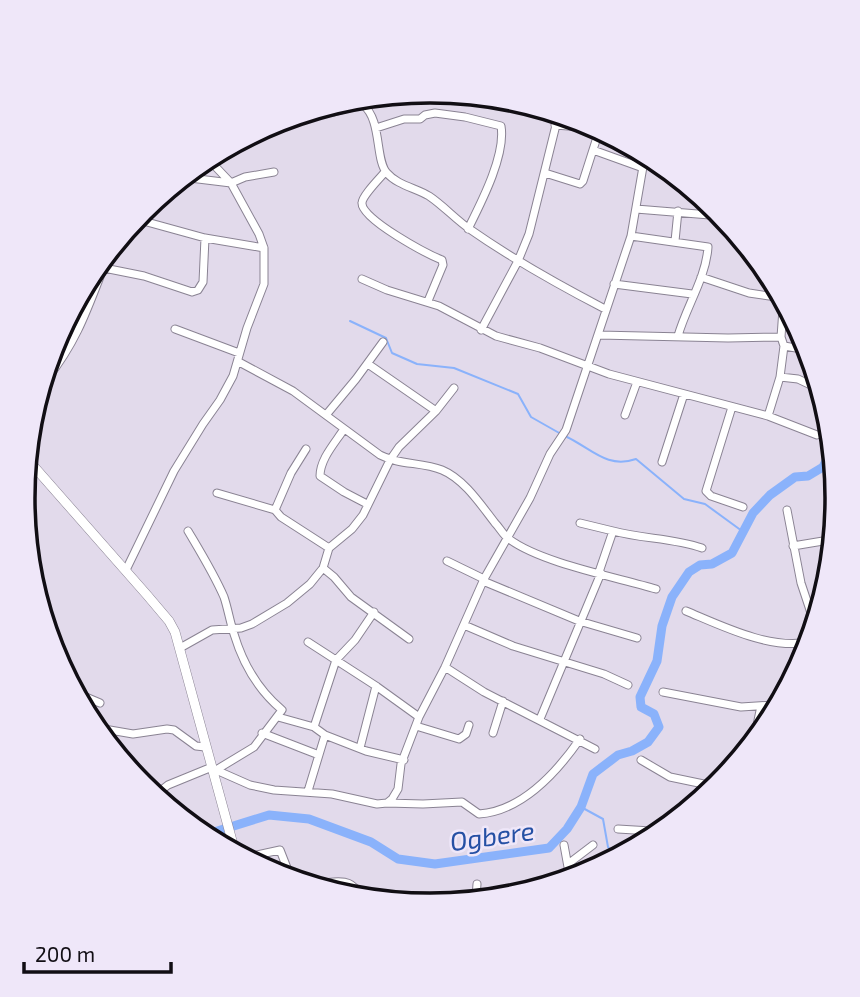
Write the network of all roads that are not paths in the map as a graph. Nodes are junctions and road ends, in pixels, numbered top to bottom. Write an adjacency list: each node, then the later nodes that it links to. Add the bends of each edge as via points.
1 (368, 109): 3 (street)
2 (555, 124): 11 (street)
3 (376, 128): 10 (street); 18 (street, via 435,113 501,126 491,181)
4 (596, 140): 5 (street)
5 (593, 149): 6 (street); 11 (street, via 580,184)
6 (639, 164)
7 (644, 166): 14 (street)
8 (216, 167): 13 (street)
9 (274, 172): 13 (street)
10 (385, 172): 18 (street, via 438,202); 31 (street, via 364,198 363,209 406,243 442,260)
11 (545, 173): 23 (street)
12 (198, 179): 13 (street)
13 (231, 183): 22 (street)
14 (636, 209): 15 (street); 19 (street)
15 (678, 211): 16 (street); 21 (street)
16 (700, 211)
17 (148, 222): 20 (street)
18 (468, 229): 23 (street)
19 (631, 236): 21 (street); 27 (street)
20 (205, 238): 22 (street); 24 (street, via 203,282 192,292)
21 (675, 241): 25 (street, via 708,247)
22 (264, 248): 42 (street, via 264,284)
23 (518, 261): 32 (street); 35 (street)
24 (108, 270)
25 (701, 277): 29 (street); 30 (street)
26 (362, 279): 31 (street)
27 (614, 284): 29 (street); 32 (street)
28 (94, 291): 43 (street, via 77,335)
29 (692, 295): 37 (street)
30 (769, 296)
31 (428, 301): 35 (street)
32 (605, 309): 36 (street)
33 (782, 321): 38 (street)
34 (175, 329): 42 (street)
35 (481, 330): 45 (street)
36 (598, 335): 37 (street); 45 (street)
37 (677, 336): 38 (street)
38 (781, 337): 40 (street)
39 (383, 342): 44 (street)
40 (784, 346): 41 (street); 46 (street)
41 (795, 348)
42 (239, 358): 53 (street); 77 (street, via 220,400 174,471)
43 (60, 362)
44 (368, 364): 52 (street); 53 (street)
45 (589, 367): 47 (street); 70 (street, via 566,430)
46 (780, 377): 48 (street); 55 (street)
47 (637, 382): 50 (street); 54 (street)
48 (808, 384)
49 (454, 388): 52 (street)
50 (684, 394): 51 (street); 60 (street)
51 (732, 407): 55 (street); 64 (street, via 706,491)
52 (436, 411): 59 (street)
53 (326, 415): 56 (street)
54 (625, 415)
55 (768, 416): 57 (street)
56 (344, 429): 59 (street); 63 (street, via 320,476)
57 (817, 435)
58 (306, 449): 65 (street)
59 (390, 460): 63 (street); 70 (street, via 443,470 472,495)
60 (662, 462)
61 (36, 469): 77 (main road)
62 (217, 493): 65 (street)
63 (368, 504): 73 (street, via 358,523)
64 (743, 507)
65 (275, 510): 73 (street)
66 (787, 510): 72 (street)
67 (579, 523): 69 (street)
68 (188, 531): 86 (street, via 211,569)
69 (613, 531): 74 (street); 78 (street)
70 (506, 537): 78 (street, via 554,560); 79 (street)
71 (823, 541): 72 (street)
72 (793, 546): 81 (street)
73 (329, 548): 76 (street)
74 (702, 548)
75 (447, 561): 79 (street)
76 (323, 568): 83 (street, via 351,597); 86 (street, via 287,603 252,624)
77 (126, 570): 91 (main road, via 169,621)
78 (600, 573): 80 (street); 84 (street)
79 (484, 580): 84 (street); 85 (street)
80 (656, 589)
81 (810, 608)
82 (686, 611): 90 (street, via 769,641)
83 (374, 612): 88 (street); 92 (street)
84 (579, 621): 87 (street); 93 (street)
85 (464, 625): 93 (street, via 526,651); 94 (street)
86 (232, 628): 91 (street, via 208,631); 103 (street, via 250,673 282,710)
87 (637, 638)
88 (409, 639)
89 (308, 642): 92 (street)
90 (797, 643)
91 (180, 648): 115 (main road)
92 (336, 660): 95 (street); 109 (street)
93 (565, 661): 96 (street); 106 (street)
94 (445, 667): 99 (street); 104 (street)
95 (376, 685): 104 (street); 116 (street)
96 (628, 685)
97 (663, 692): 101 (street, via 741,707)
98 (90, 699): 100 (street)
99 (503, 701): 106 (street); 112 (street)
100 (100, 703)
101 (761, 706): 102 (street); 105 (street)
102 (766, 706)
103 (278, 717): 109 (street); 111 (street)
104 (419, 717): 108 (street)
105 (759, 717)
106 (540, 719): 114 (street)
107 (469, 725): 108 (street, via 459,739)
108 (416, 726): 119 (street)
109 (314, 727): 113 (street)
110 (111, 730): 115 (street, via 132,734 174,730)
111 (262, 733): 118 (street); 121 (street, via 254,747)
112 (493, 733)
113 (325, 735): 116 (street); 118 (street)
114 (580, 739): 117 (street); 125 (street, via 537,787 497,810 478,814 462,802)
115 (205, 747): 121 (main road)
116 (360, 748): 119 (street)
117 (595, 748)
118 (319, 755): 124 (street)
119 (404, 760): 125 (street, via 396,794)
120 (641, 760): 122 (street, via 679,781)
121 (214, 770): 123 (street); 124 (street, via 257,787); 128 (main road)
122 (702, 784)
123 (163, 789)
124 (308, 791): 125 (street)
125 (387, 803)
126 (618, 829): 127 (street)
127 (643, 831)
128 (233, 841)
129 (564, 845): 132 (street)
130 (593, 845): 132 (street)
131 (259, 855): 133 (street, via 280,850)
132 (568, 864): 134 (street)
133 (286, 866)
134 (569, 868)
135 (477, 884): 136 (street)
136 (476, 891)

